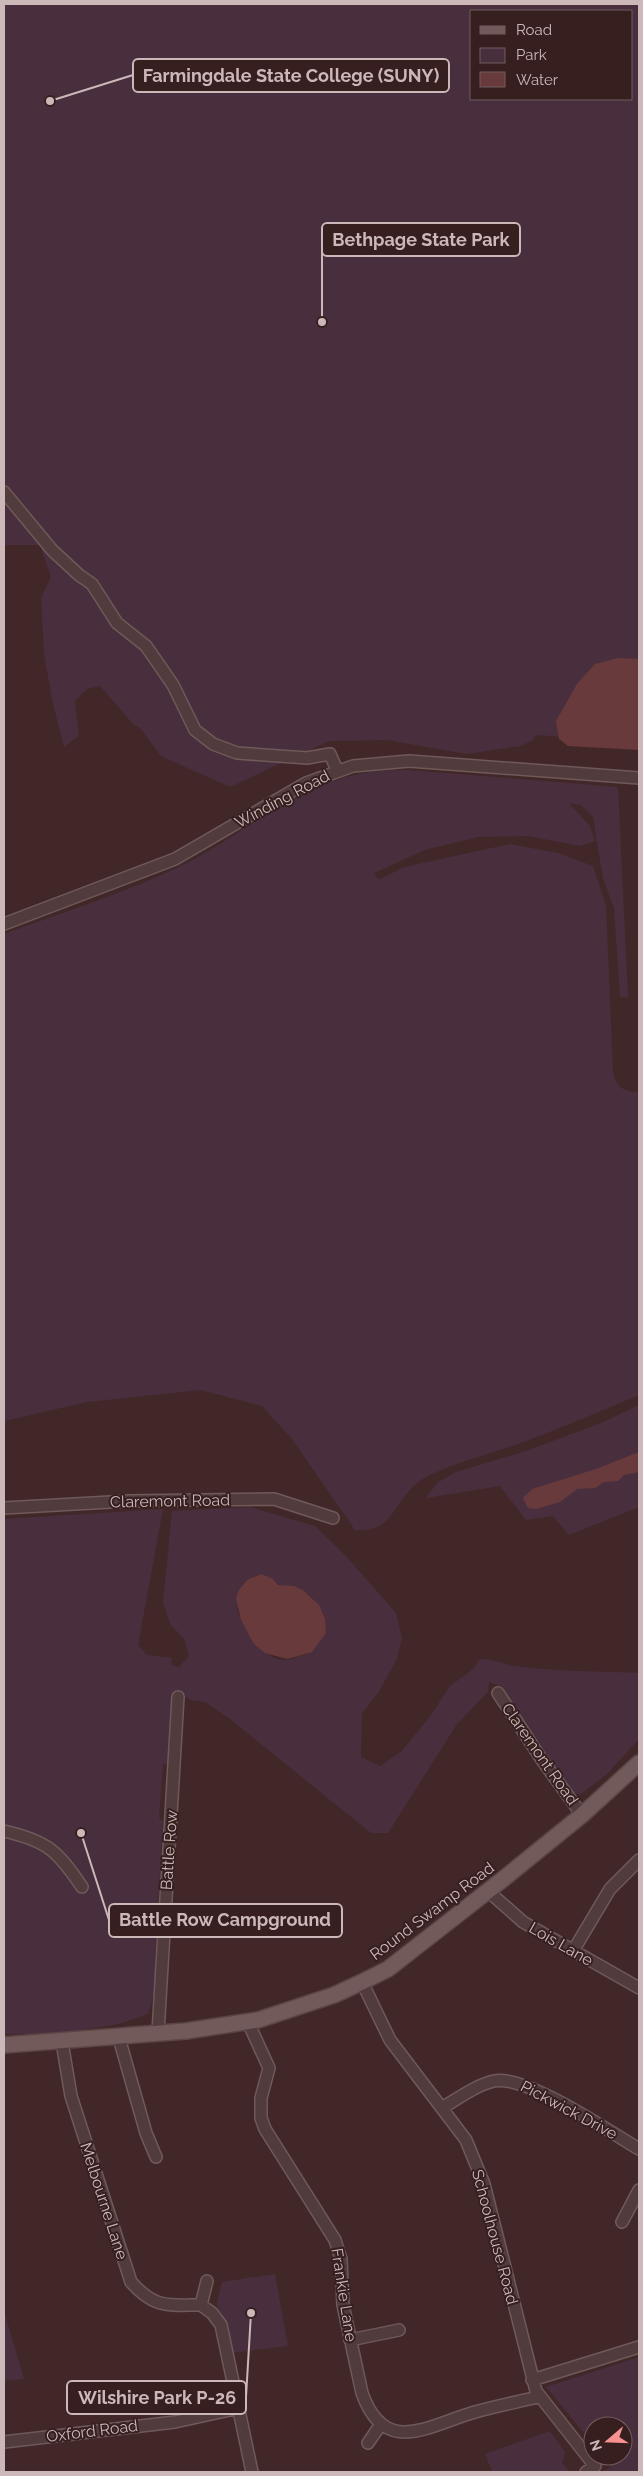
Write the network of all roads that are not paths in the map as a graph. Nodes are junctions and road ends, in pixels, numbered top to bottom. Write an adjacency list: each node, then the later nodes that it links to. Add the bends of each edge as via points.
1 (4, 492): 2 (street, via 52,550 92,584 117,623 146,646 173,685 195,730 213,744 237,753 306,758 330,754)
2 (337, 770): 3 (street, Winding Road, via 368,763 409,761); 4 (street, Winding Road, via 306,783 175,859)
3 (639, 778)
4 (4, 924)
5 (4, 1508): 6 (street, Claremont Road, via 128,1501 274,1499)
6 (333, 1518)
7 (498, 1693): 10 (street, Claremont Road)
8 (178, 1697): 19 (street, Battle Row)
9 (639, 1763): 10 (main road, Round Swamp Road)
10 (582, 1815): 14 (main road, Round Swamp Road)
11 (4, 1831): 13 (street, via 32,1838 49,1847 67,1864)
12 (639, 1860): 15 (street, via 610,1889)
13 (82, 1887)
14 (488, 1891): 15 (street, Lois Lane, via 523,1922); 16 (main road, Round Swamp Road, via 388,1969)
15 (573, 1951): 17 (street, Lois Lane)
16 (362, 1982): 18 (main road, Round Swamp Road); 23 (street, Schoolhouse Road, via 390,2040)
17 (639, 1988)
18 (248, 2022): 19 (main road, Round Swamp Road); 31 (street, Frankie Lane, via 269,2068 261,2098 261,2118 271,2141 335,2240 341,2259 343,2305)
19 (158, 2033): 20 (main road, Round Swamp Road)
20 (118, 2038): 21 (main road, Round Swamp Road); 25 (street)
21 (62, 2042): 22 (main road, Round Swamp Road); 29 (street, Melbourne Lane, via 71,2096 131,2282 143,2296 162,2305)
22 (4, 2046)
23 (442, 2108): 24 (street, Pickwick Drive, via 483,2085 514,2081 547,2096); 33 (street, Schoolhouse Road, via 466,2140 484,2184)
24 (639, 2149)
25 (156, 2157)
26 (639, 2190): 27 (street)
27 (622, 2222)
28 (207, 2281): 29 (street)
29 (202, 2305): 35 (street, via 221,2326)
30 (399, 2330): 31 (street)
31 (350, 2340): 36 (street, Frankie Lane, via 367,2407)
32 (639, 2347): 33 (street)
33 (532, 2380): 34 (street, Schoolhouse Road)
34 (538, 2397): 36 (street, via 473,2413 424,2431 397,2431); 40 (street, Schoolhouse Road, via 595,2466)
35 (239, 2408): 37 (street, Oxford Road, via 175,2422); 39 (street)
36 (381, 2424): 38 (street)
37 (4, 2442)
38 (368, 2443)
39 (252, 2472)
40 (586, 2472)

